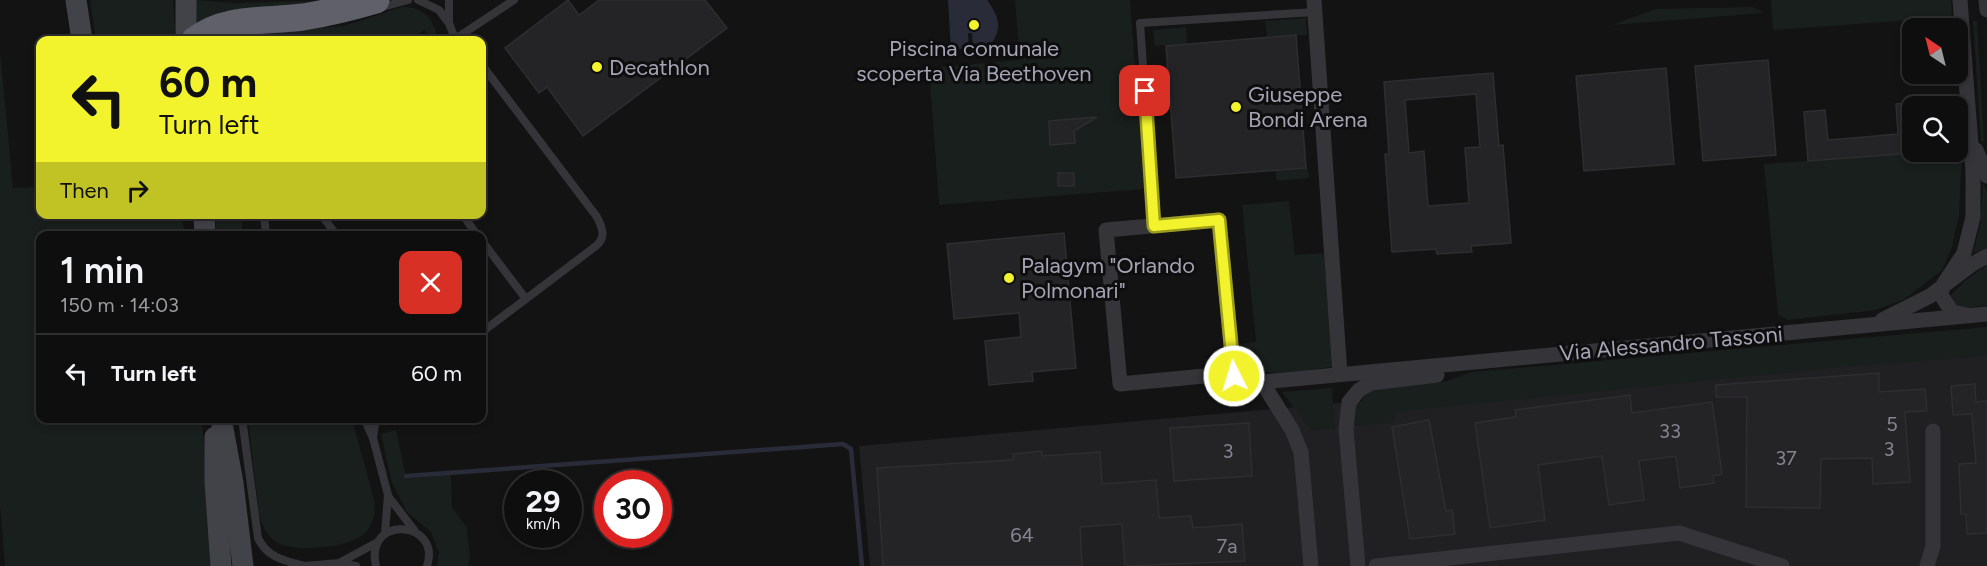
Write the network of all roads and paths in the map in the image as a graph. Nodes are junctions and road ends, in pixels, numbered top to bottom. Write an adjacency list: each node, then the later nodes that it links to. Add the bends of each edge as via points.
1 (76, 0): 16 (main road)
2 (186, 0): 17 (main road)
3 (376, 0): 13 (highway, via 334,12)
4 (408, 0): 12 (lane)
5 (418, 0): 15 (lane, via 439,10)
6 (449, 0): 15 (lane)
7 (514, 0): 20 (lane)
8 (1960, 0): 22 (street, Via Alessandro Tassoni)
9 (1986, 0): 11 (street)
10 (1314, 6): 24 (lane, via 1140,23); 33 (street)
11 (1987, 10)
12 (346, 18)
13 (284, 19): 14 (lane); 18 (highway, via 229,23)
14 (333, 21)
15 (449, 23): 19 (lane)
16 (81, 36)
17 (186, 36)
18 (201, 36)
19 (453, 36)
20 (460, 36)
21 (486, 70): 28 (lane, via 597,217 603,232 596,246)
22 (1971, 136): 23 (street, Via Alessandro Tassoni); 27 (street, Via Alessandro Tassoni, via 1970,233 1964,253)
23 (1987, 176)
24 (1154, 226): 34 (street, via 1219,220); 34 (street, Via Alessandro Tassoni, via 1106,230 1120,384)
25 (486, 246): 28 (lane)
26 (1987, 256): 27 (street, Via Alessandro Tassoni)
27 (1943, 285): 29 (street, Via Alessandro Tassoni, via 1941,295 1952,312); 30 (street, Via Alessandro Tassoni, via 1910,307)
28 (526, 299): 31 (lane)
29 (1987, 314): 30 (street, Via Alessandro Tassoni)
30 (1870, 325): 32 (street, Via Alessandro Tassoni)
31 (486, 329)
32 (1472, 362): 33 (street, Via Alessandro Tassoni); 55 (street, Via Alessandro Tassoni, via 1442,375 1371,383 1349,402 1346,429)
33 (1340, 374): 35 (street, Via Alessandro Tassoni)
34 (1234, 376): 35 (street, Via Alessandro Tassoni)
35 (1262, 382): 54 (street, via 1301,452)
36 (216, 423): 48 (main road, via 215,482)
37 (223, 423): 49 (main road)
38 (243, 423): 50 (lane, via 258,538 272,555)
39 (366, 423): 42 (lane)
40 (375, 423): 42 (lane)
41 (1934, 431): 58 (street, via 1933,546)
42 (373, 438): 43 (lane)
43 (388, 495): 44 (lane); 45 (lane)
44 (416, 532): 45 (lane, via 400,528); 53 (lane, via 428,547)
45 (385, 533): 46 (lane)
46 (377, 543): 47 (lane); 52 (lane)
47 (339, 562): 50 (lane); 51 (lane)
48 (221, 566)
49 (243, 566)
50 (305, 566)
51 (356, 566)
52 (375, 566)
53 (427, 566)
54 (1311, 566)
55 (1358, 566)
56 (1376, 566): 57 (street, via 1679,532)
57 (1782, 566)
58 (1927, 566)

